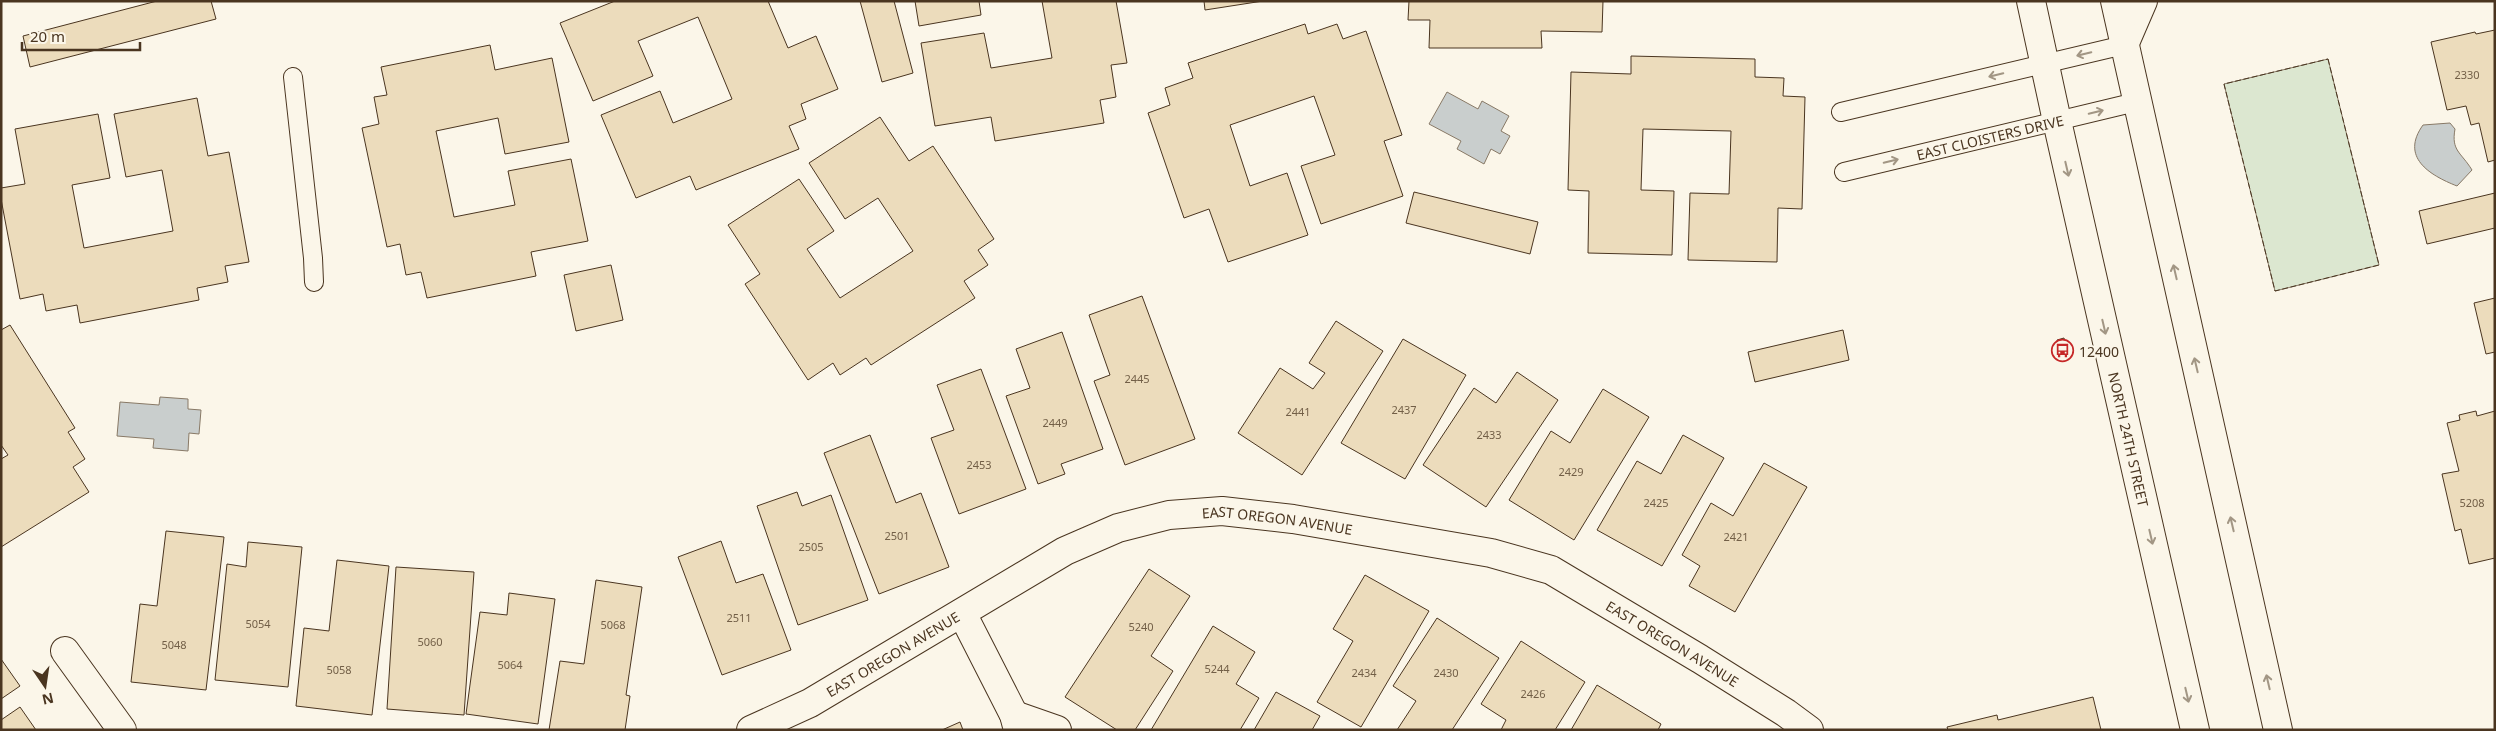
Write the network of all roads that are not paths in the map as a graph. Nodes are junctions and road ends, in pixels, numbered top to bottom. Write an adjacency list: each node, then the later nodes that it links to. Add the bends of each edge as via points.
1 (2032, 1): 5 (main road, NORTH 24TH STREET)
2 (2115, 1): 4 (main road)
3 (2143, 1): 4 (main road)
4 (2124, 44): 5 (lane, one-way to 5); 7 (main road)
5 (2044, 64): 8 (lane, one-way to 8); 9 (main road, NORTH 24TH STREET)
6 (293, 77): 11 (lane)
7 (2136, 102): 9 (lane, EAST CLOISTERS DRIVE, one-way to 7); 20 (main road, one-way to 7)
8 (1841, 112)
9 (2056, 121): 10 (lane, EAST CLOISTERS DRIVE, one-way to 9); 19 (main road, NORTH 24TH STREET, one-way to 19)
10 (1844, 172)
11 (314, 282)
12 (962, 613): 14 (main road); 16 (main road, EAST OREGON AVENUE, via 810,703); 18 (main road, EAST OREGON AVENUE, via 1065,551 1118,528 1168,515 1222,511 1293,519 1491,553 1550,570 1786,712)
13 (65, 651): 15 (main road)
14 (1016, 723): 17 (main road)
15 (122, 730)
16 (751, 730)
17 (1057, 730)
18 (1809, 730)
19 (2195, 730)
20 (2278, 730)

